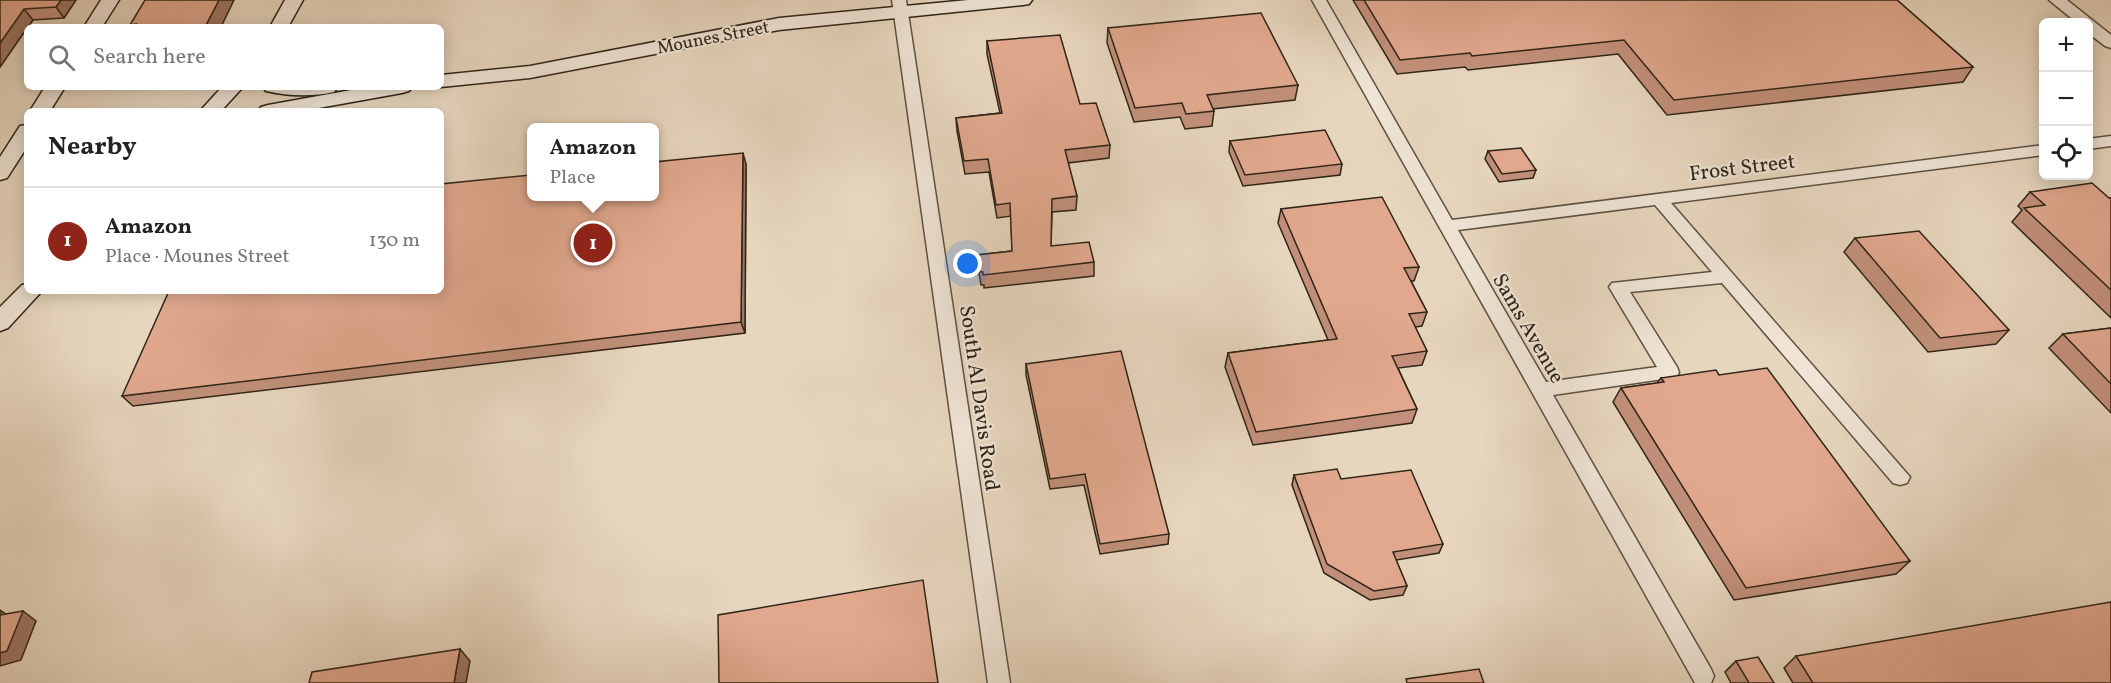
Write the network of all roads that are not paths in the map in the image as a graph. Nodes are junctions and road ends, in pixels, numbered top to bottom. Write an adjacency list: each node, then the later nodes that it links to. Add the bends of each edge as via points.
1 (110, 0): 8 (main road)
2 (294, 0): 9 (main road)
3 (1023, 0): 6 (main road, Mounes Street)
4 (1319, 0): 25 (street, Sams Avenue)
5 (2057, 0): 7 (street)
6 (900, 6): 12 (main road, Mounes Street, via 779,24 530,72); 32 (street, South Al Davis Road)
7 (2080, 18)
8 (95, 24)
9 (281, 24)
10 (2093, 29): 11 (street)
11 (2111, 43)
12 (444, 81)
13 (53, 90): 16 (main road)
14 (230, 90): 17 (main road)
15 (385, 90): 18 (main road)
16 (44, 108)
17 (213, 108)
18 (285, 108)
19 (24, 136): 23 (main road)
20 (2111, 141): 21 (street)
21 (2093, 143)
22 (2039, 150): 24 (street, Frost Street)
23 (0, 173)
24 (1658, 198): 25 (street, Frost Street); 26 (street)
25 (1446, 226): 29 (street, Sams Avenue)
26 (1725, 277): 29 (street, via 1618,287 1670,372); 30 (street)
27 (27, 294): 28 (main road)
28 (3, 317)
29 (1539, 390): 31 (street, Sams Avenue)
30 (1900, 477)
31 (1703, 676)
32 (999, 683)

